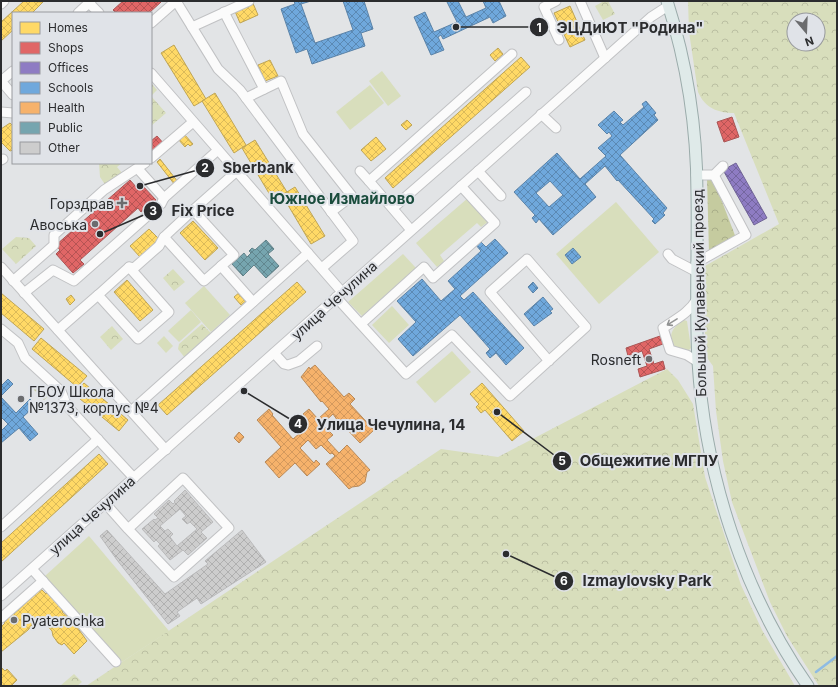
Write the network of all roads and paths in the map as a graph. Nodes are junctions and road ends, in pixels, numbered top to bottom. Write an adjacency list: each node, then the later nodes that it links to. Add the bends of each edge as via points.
1 (4, 1): 6 (street)
2 (176, 1): 11 (street); 12 (street)
3 (249, 1): 10 (street)
4 (556, 1): 13 (street, via 544,7)
5 (580, 1): 15 (street)
6 (1, 4)
7 (668, 4): 15 (street, улица Чечулина); 35 (main road, Большой Купавенский проезд, via 682,55 688,90)
8 (87, 6): 9 (street)
9 (97, 12)
10 (224, 12): 12 (street); 19 (street)
11 (152, 22)
12 (192, 27): 22 (street, via 218,69)
13 (559, 40)
14 (512, 54): 37 (street)
15 (604, 58): 25 (street, улица Чечулина)
16 (12, 72): 18 (street)
17 (152, 74): 26 (street)
18 (1, 81): 21 (street)
19 (264, 89): 22 (street); 43 (street, via 280,81 302,134 352,196)
20 (526, 92): 41 (street)
21 (12, 94)
22 (246, 98): 43 (street)
23 (1, 112): 24 (street)
24 (12, 113)
25 (542, 114): 27 (street); 32 (street, улица Чечулина)
26 (193, 122): 28 (street); 29 (street)
27 (556, 128)
28 (218, 150): 33 (street); 40 (street)
29 (152, 157)
30 (142, 166): 40 (street); 53 (street, via 108,187 54,235 54,245)
31 (723, 166): 36 (street)
32 (478, 170): 38 (street, улица Чечулина); 39 (street)
33 (237, 171): 42 (street); 46 (street)
34 (360, 171): 37 (street)
35 (696, 175): 36 (street); 50 (main road, Большой Купавенский проезд)
36 (714, 175): 50 (street, via 746,235)
37 (369, 181): 41 (street)
38 (461, 186): 44 (street, улица Чечулина); 59 (street, via 495,223 433,278 424,267)
39 (501, 196)
40 (164, 198): 54 (street, via 161,204 74,281 53,270)
41 (393, 208): 44 (street)
42 (193, 210): 45 (street); 48 (street, via 234,255)
43 (331, 212): 52 (street, via 354,241)
44 (411, 230): 55 (street, улица Чечулина)
45 (164, 236): 48 (street, via 204,281); 51 (street, via 154,250 134,268)
46 (308, 253): 52 (street); 58 (street)
47 (668, 254): 50 (street, via 672,259 693,270)
48 (221, 266): 58 (street)
49 (1, 267): 53 (street)
50 (696, 267): 57 (main road, Большой Купавенский проезд)
51 (129, 268): 56 (street); 56 (street, via 169,312 143,335 138,339)
52 (322, 268): 55 (street)
53 (14, 281): 54 (street)
54 (24, 293): 61 (street)
55 (339, 294): 59 (street); 63 (street, улица Чечулина)
56 (98, 295): 61 (street)
57 (696, 299): 65 (main road, Большой Купавенский проезд); 65 (street, one-way to 65, via 685,314 663,328 670,350 687,355)
58 (252, 302): 66 (street)
59 (361, 324): 64 (street, via 406,374 452,335 510,396)
60 (1, 329): 67 (street, via 18,343 25,358 61,391 67,406)
61 (58, 330): 66 (street)
62 (316, 346): 63 (street, via 299,361 288,365)
63 (274, 353): 68 (street, улица Чечулина, via 225,403)
64 (549, 361): 64 (street, via 490,292 527,259 586,327)
65 (698, 362): 78 (main road, Большой Купавенский проезд, via 711,463 723,507 745,568 764,609 781,644)
66 (131, 411): 68 (street)
67 (98, 439): 69 (street); 71 (street)
68 (166, 450): 69 (street, улица Чечулина)
69 (134, 478): 70 (street, улица Чечулина)
70 (105, 503): 72 (street); 73 (street, улица Чечулина)
71 (1, 527)
72 (128, 529): 72 (street, via 183,478 229,528 174,577)
73 (32, 568): 74 (street); 75 (street, улица Чечулина)
74 (43, 581): 76 (street); 77 (street, via 103,653)
75 (1, 596)
76 (1, 618)
77 (116, 662)
78 (808, 686)

